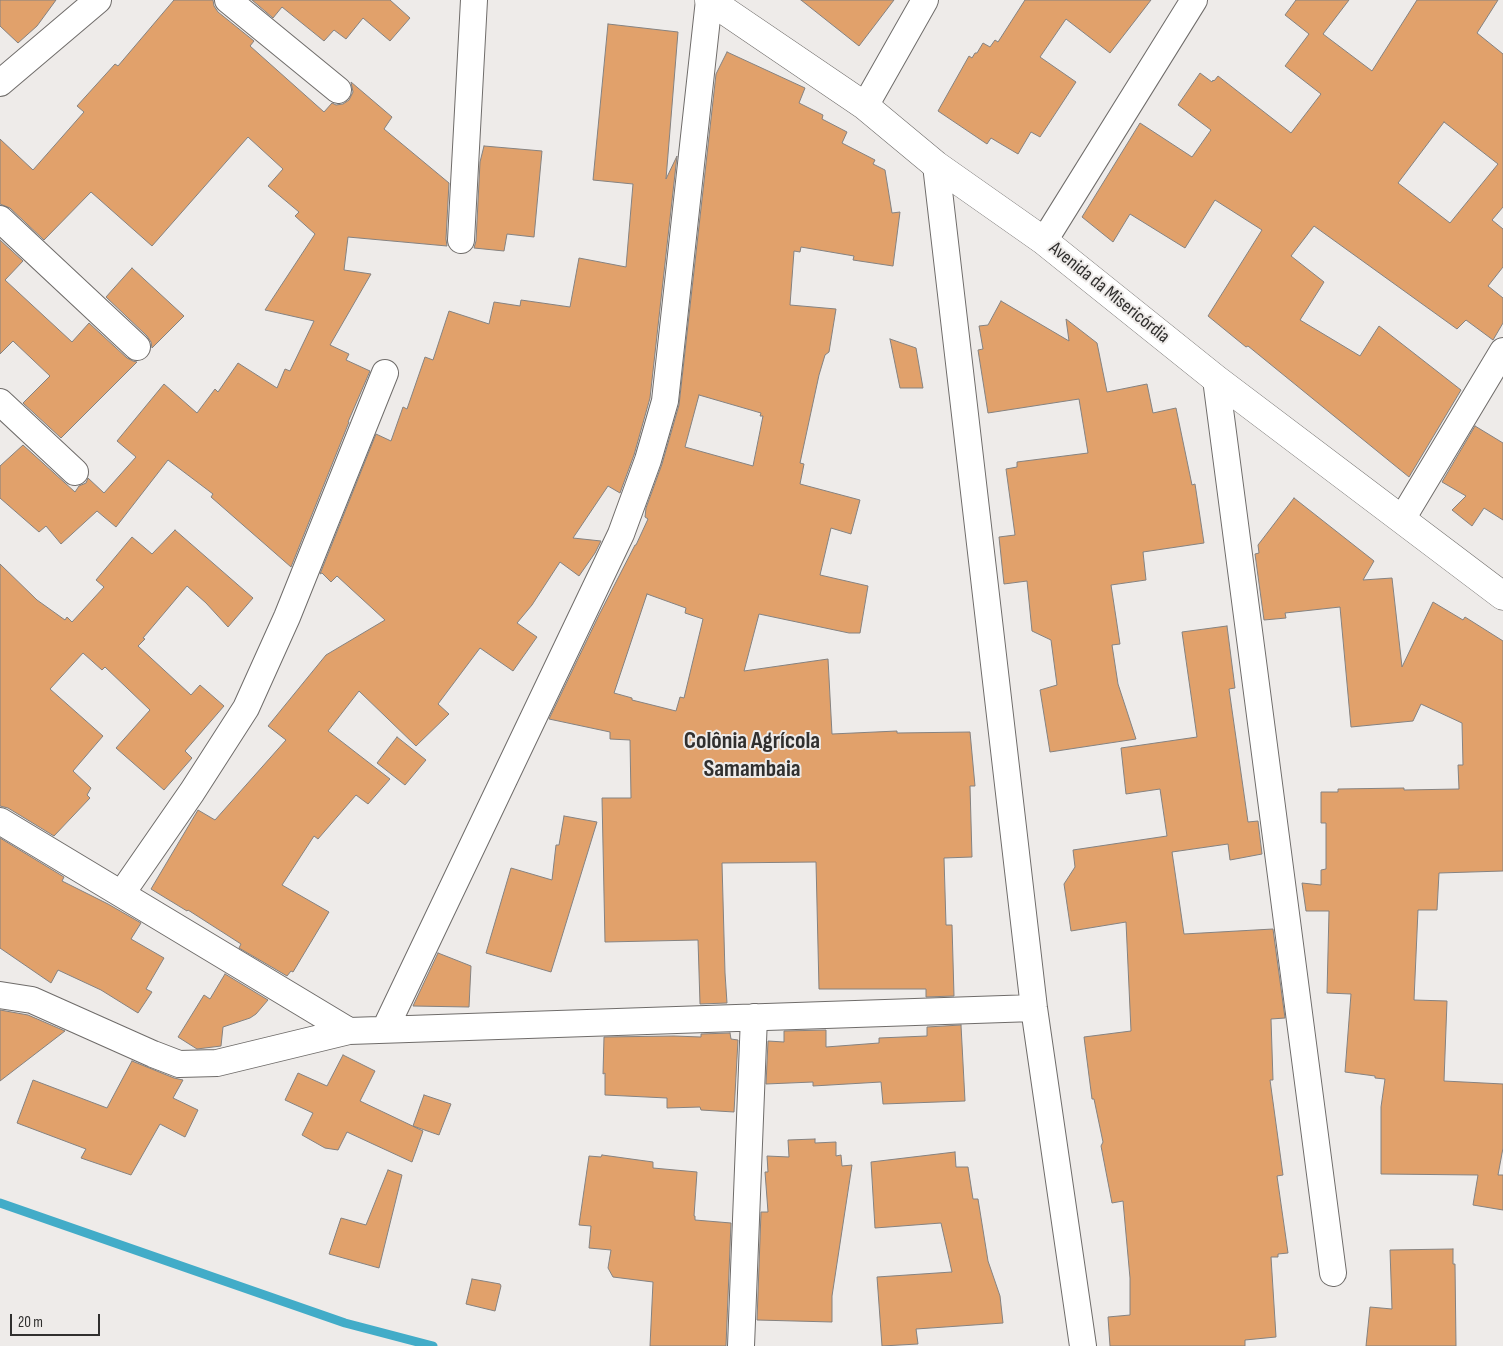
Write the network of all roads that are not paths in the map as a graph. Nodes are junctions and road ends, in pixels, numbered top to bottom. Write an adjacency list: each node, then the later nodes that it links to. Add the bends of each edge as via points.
1 (98, 0): 7 (street)
2 (228, 0): 8 (street)
3 (474, 0): 12 (street)
4 (709, 0): 9 (street, Avenida da Misericórdia); 27 (street, via 665,401 648,460 621,534)
5 (925, 0): 9 (street)
6 (1194, 0): 13 (street)
7 (0, 83)
8 (338, 90)
9 (865, 106): 10 (street, Avenida da Misericórdia)
10 (936, 165): 13 (street, Avenida da Misericórdia); 25 (street)
11 (0, 219): 14 (street)
12 (460, 240)
13 (1044, 241): 17 (street, Avenida da Misericórdia)
14 (137, 347)
15 (1503, 351): 20 (street)
16 (385, 373): 23 (street, via 288,616 246,708)
17 (1216, 379): 20 (street, Avenida da Misericórdia); 29 (street)
18 (0, 402): 19 (street)
19 (75, 472)
20 (1402, 520): 21 (street, Avenida da Misericórdia)
21 (1503, 596)
22 (0, 821): 23 (street)
23 (122, 893): 28 (street)
24 (0, 995): 28 (street, via 32,1000 179,1064 217,1063)
25 (1034, 1008): 26 (street); 31 (street)
26 (754, 1017): 27 (street); 30 (street)
27 (385, 1029): 28 (street)
28 (349, 1031)
29 (1333, 1273)
30 (741, 1346)
31 (1083, 1346)

